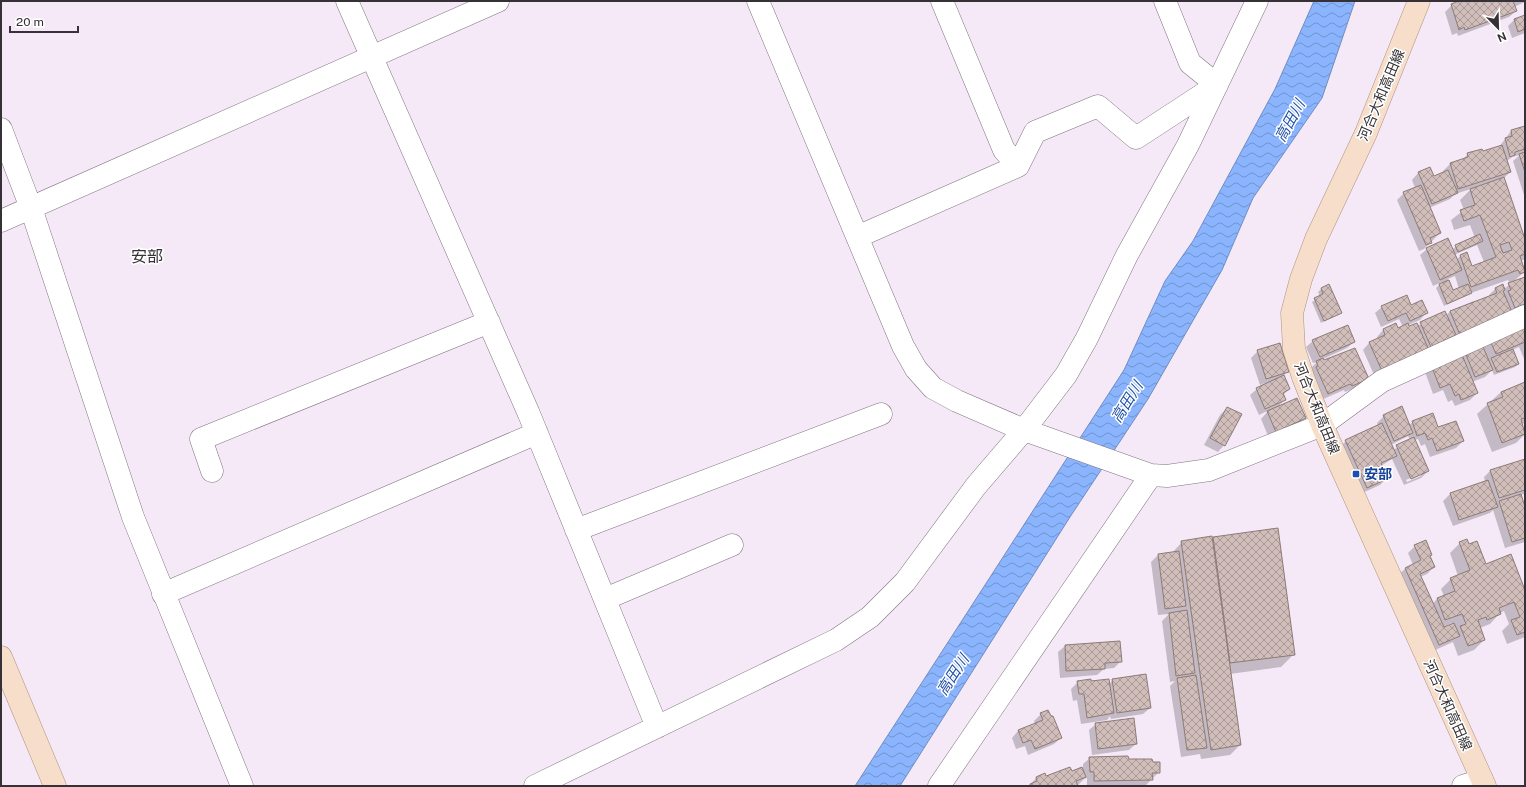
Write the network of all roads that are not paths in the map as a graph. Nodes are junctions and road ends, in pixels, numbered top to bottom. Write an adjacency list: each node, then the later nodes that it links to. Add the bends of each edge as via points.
1 (347, 1): 8 (street)
2 (498, 1): 8 (street)
3 (758, 1): 14 (street)
4 (942, 1): 11 (street, via 1004,150)
5 (1165, 1): 9 (street, via 1190,63)
6 (1257, 1): 9 (street)
7 (1419, 1): 18 (main road, 河合大和高田線, via 1366,132 1316,239 1292,313 1294,349)
8 (372, 57): 12 (street); 16 (street)
9 (1217, 85): 11 (street, via 1136,138 1098,106 1034,132); 19 (street, via 1188,145 1127,255 1087,338)
10 (1, 129): 12 (street)
11 (1018, 166): 14 (street)
12 (31, 208): 13 (street); 25 (street, via 133,517)
13 (1, 221)
14 (857, 237): 19 (street, via 903,346 916,369 934,388 957,401)
15 (1525, 316): 18 (street, via 1382,381)
16 (489, 322): 20 (street); 21 (street, via 202,439)
17 (881, 414): 23 (street)
18 (1322, 425): 22 (street, via 1209,470 1167,476); 29 (main road, 河合大和高田線)
19 (1030, 432): 22 (street); 28 (street, via 976,486 905,582 870,617 836,640)
20 (537, 433): 23 (street); 25 (street)
21 (212, 471)
22 (1146, 473): 33 (street)
23 (576, 530): 26 (street)
24 (732, 545): 26 (street)
25 (163, 594): 31 (street)
26 (605, 599): 28 (street)
27 (1, 657): 30 (main road)
28 (657, 728): 32 (street)
29 (1476, 784)
30 (55, 786)
31 (242, 786)
32 (535, 786)
33 (939, 786)

